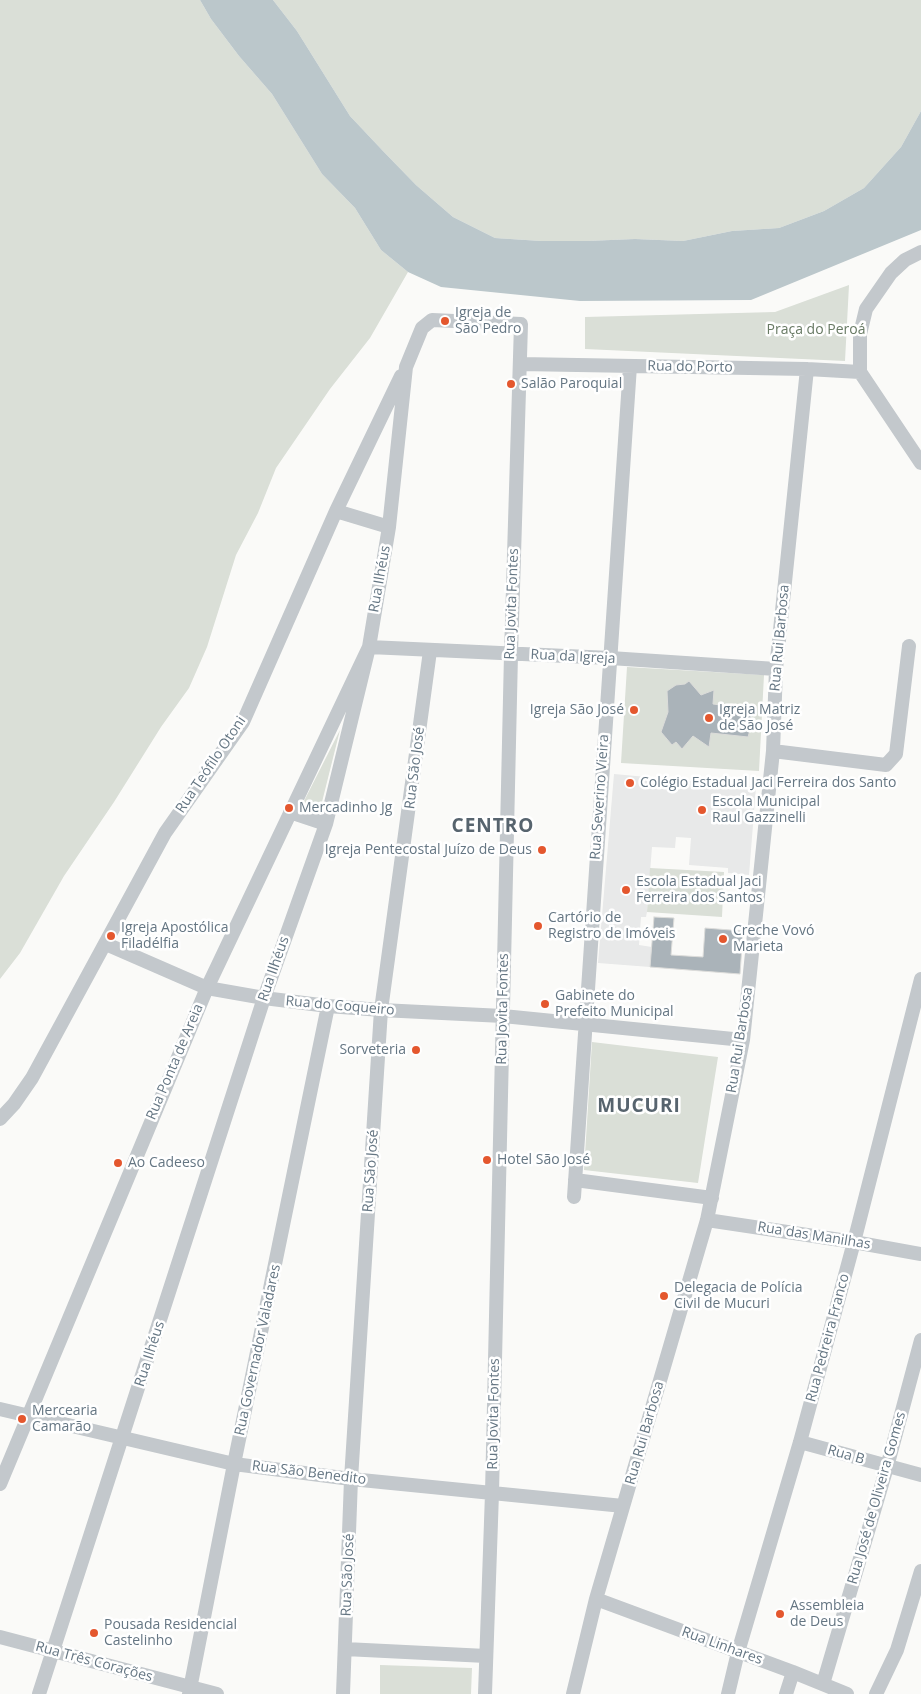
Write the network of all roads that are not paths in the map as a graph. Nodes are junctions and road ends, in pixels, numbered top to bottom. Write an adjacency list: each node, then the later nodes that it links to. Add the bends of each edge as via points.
1 (921, 252): 7 (street, via 905,260 891,273 866,309 860,334)
2 (521, 324): 3 (street, Rua Jovita Fontes); 5 (street, Rua Ilhéus, via 432,320 422,328)
3 (520, 364): 4 (street, Rua do Porto); 14 (street, Rua Jovita Fontes)
4 (630, 366): 6 (street, Rua do Porto); 15 (street, Rua Severino Vieira)
5 (406, 367): 9 (street, Rua Teófilo Otoni); 10 (street, Rua Ilhéus)
6 (807, 369): 7 (street, Rua do Porto); 16 (street, Rua Rui Barbosa)
7 (860, 372): 8 (street)
8 (921, 463)
9 (336, 511): 10 (street); 20 (street, Rua Teófilo Otoni, via 242,722 165,833)
10 (389, 527): 12 (street, Rua Ilhéus)
11 (909, 646): 17 (street, via 896,754 886,765)
12 (369, 647): 13 (street, Rua da Igreja); 18 (street, Rua Ponta de Areia); 19 (street, Rua Ilhéus)
13 (430, 651): 14 (street, Rua da Igreja); 25 (street, Rua São José)
14 (511, 654): 15 (street, Rua da Igreja); 26 (street, Rua Jovita Fontes)
15 (610, 658): 16 (street, Rua da Igreja); 27 (street, Rua Severino Vieira)
16 (776, 669): 17 (street, Rua Rui Barbosa)
17 (772, 751): 28 (street, Rua Rui Barbosa)
18 (290, 812): 19 (street); 22 (street, Rua Ponta de Areia)
19 (326, 824): 23 (street, Rua Ilhéus)
20 (106, 944): 22 (street, Rua do Coqueiro); 29 (street, Rua Teófilo Otoni, via 32,1078)
21 (921, 979): 34 (street, Rua Pedreira Franco)
22 (207, 988): 23 (street, Rua do Coqueiro); 38 (street, Rua Ponta de Areia)
23 (264, 998): 24 (street, Rua do Coqueiro); 39 (street, Rua Ilhéus)
24 (328, 1006): 25 (street, Rua do Coqueiro); 41 (street, Rua Governador Valadares)
25 (382, 1010): 26 (street, Rua do Coqueiro); 44 (street, Rua São José)
26 (503, 1016): 27 (street, Rua do Coqueiro); 46 (street, Rua Jovita Fontes)
27 (585, 1024): 28 (street, Rua do Coqueiro); 30 (street, Rua Severino Vieira)
28 (743, 1040): 32 (street, Rua Rui Barbosa)
29 (0, 1119)
30 (575, 1180): 31 (street, Rua Severino Vieira); 32 (street)
31 (574, 1197)
32 (712, 1198): 33 (street, Rua Rui Barbosa)
33 (707, 1220): 34 (street, Rua das Manilhas); 47 (street, Rua Rui Barbosa)
34 (854, 1242): 35 (street, Rua das Manilhas); 40 (street, Rua Pedreira Franco)
35 (921, 1254)
36 (921, 1340): 42 (street, Rua José de Oliveira Gomes)
37 (0, 1409): 38 (street, Rua São Benedito)
38 (28, 1416): 39 (street, Rua São Benedito); 45 (street, Rua Ponta de Areia)
39 (123, 1437): 41 (street, Rua São Benedito); 52 (street, Rua Ilhéus)
40 (800, 1442): 42 (street, Rua B); 53 (street, Rua Pedreira Franco)
41 (234, 1464): 44 (street, Rua São Benedito); 57 (street, Rua Governador Valadares)
42 (887, 1467): 43 (street, Rua B); 56 (street, Rua José de Oliveira Gomes)
43 (921, 1475)
44 (351, 1479): 46 (street, Rua São Benedito); 51 (street, Rua São José)
45 (0, 1484)
46 (492, 1494): 47 (street, Rua São Benedito); 54 (street, Rua Jovita Fontes)
47 (624, 1506): 49 (street, Rua Rui Barbosa)
48 (921, 1571): 66 (street, via 897,1650)
49 (596, 1599): 53 (street, Rua Linhares); 62 (street, Rua Rui Barbosa)
50 (0, 1637): 52 (street, Rua Três Corações)
51 (345, 1649): 54 (street); 60 (street, Rua São José)
52 (53, 1651): 57 (street, Rua Três Corações); 58 (street, Rua Ilhéus)
53 (738, 1652): 55 (street, Rua Linhares); 63 (street, Rua Pedreira Franco)
54 (486, 1656): 61 (street, Rua Jovita Fontes)
55 (793, 1672): 56 (street, Rua Linhares); 64 (street)
56 (823, 1684): 65 (street, Rua Linhares)
57 (190, 1691): 59 (street, Rua Três Corações)
58 (39, 1694)
59 (217, 1694)
60 (344, 1694)
61 (485, 1694)
62 (573, 1694)
63 (728, 1694)
64 (786, 1694)
65 (847, 1694)
66 (876, 1694)

